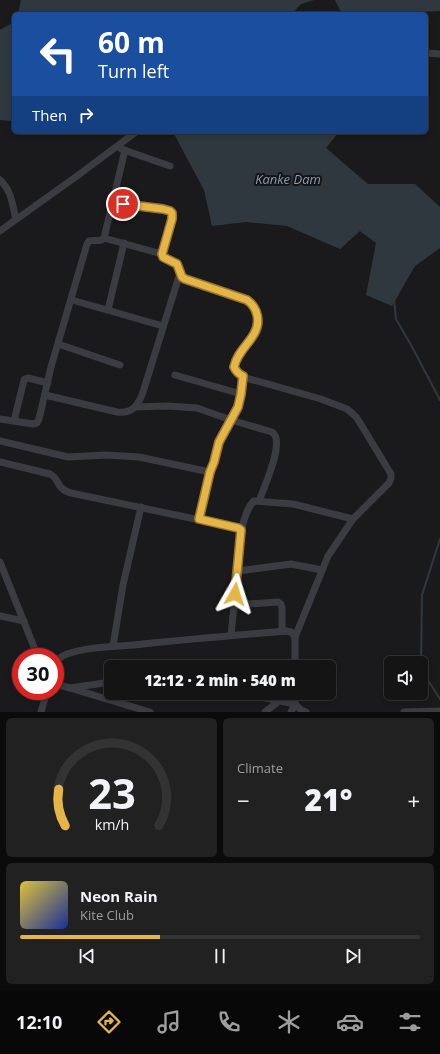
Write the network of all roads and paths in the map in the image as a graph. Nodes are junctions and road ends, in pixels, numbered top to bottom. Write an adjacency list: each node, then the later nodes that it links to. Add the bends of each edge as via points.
1 (428, 53): 2 (street)
2 (440, 54)
3 (133, 134): 4 (street)
4 (115, 147): 5 (street); 9 (street)
5 (125, 150): 6 (street); 8 (street)
6 (170, 166)
7 (0, 180): 9 (street, via 10,193)
8 (112, 202): 11 (street); 13 (street, via 163,209 172,213)
9 (16, 219): 10 (street)
10 (0, 231)
11 (104, 238): 12 (street); 15 (street, via 100,241 89,241 87,244)
12 (124, 243): 13 (street); 16 (street)
13 (162, 254): 14 (street, via 177,264)
14 (180, 273): 17 (street); 21 (street, via 185,279 247,300 256,308 258,325 234,367)
15 (72, 300): 16 (street); 18 (street)
16 (108, 310): 17 (street)
17 (163, 326): 25 (street, via 143,392)
18 (58, 344): 19 (street); 22 (street)
19 (120, 366)
20 (175, 375): 23 (street)
21 (243, 376): 23 (street); 35 (street, via 321,399 347,410 357,418 391,478)
22 (48, 383): 24 (street); 28 (street, via 25,379)
23 (241, 394): 27 (street)
24 (45, 395): 25 (street, via 123,413); 28 (street, via 37,423)
25 (135, 407): 27 (street, via 198,408)
26 (0, 419): 28 (street)
27 (231, 420): 31 (street, via 219,442); 32 (street, via 275,434 277,444 271,472)
28 (14, 421)
29 (0, 441): 31 (street, via 68,457 126,455)
30 (0, 462): 33 (street, via 50,474 65,491)
31 (210, 472): 34 (street)
32 (259, 501): 35 (street, via 293,504); 36 (street, via 252,503)
33 (141, 507): 34 (street); 46 (street, via 123,585)
34 (199, 519): 36 (street)
35 (353, 519): 39 (street, via 328,556)
36 (241, 530): 38 (street)
37 (0, 562): 42 (street)
38 (238, 570): 39 (street, via 291,564); 40 (street)
39 (322, 570): 45 (street)
40 (234, 605): 43 (street, via 278,602 282,608); 44 (street)
41 (0, 616): 42 (street)
42 (24, 621): 47 (street)
43 (282, 631): 44 (street); 45 (street, via 291,632)
44 (231, 635): 46 (street)
45 (295, 637): 49 (street)
46 (113, 646): 48 (street)
47 (34, 648)
48 (64, 656)
49 (295, 660)
50 (104, 683): 52 (street)
51 (64, 686): 52 (street)
52 (70, 688): 60 (street)
53 (44, 700): 59 (street)
54 (274, 700): 56 (street)
55 (295, 700): 57 (street)
56 (279, 701): 57 (street); 61 (street)
57 (295, 704): 62 (street); 63 (street)
58 (439, 711): 64 (street)
59 (41, 712)
60 (150, 712)
61 (265, 712)
62 (291, 712)
63 (306, 712)
64 (404, 712)

